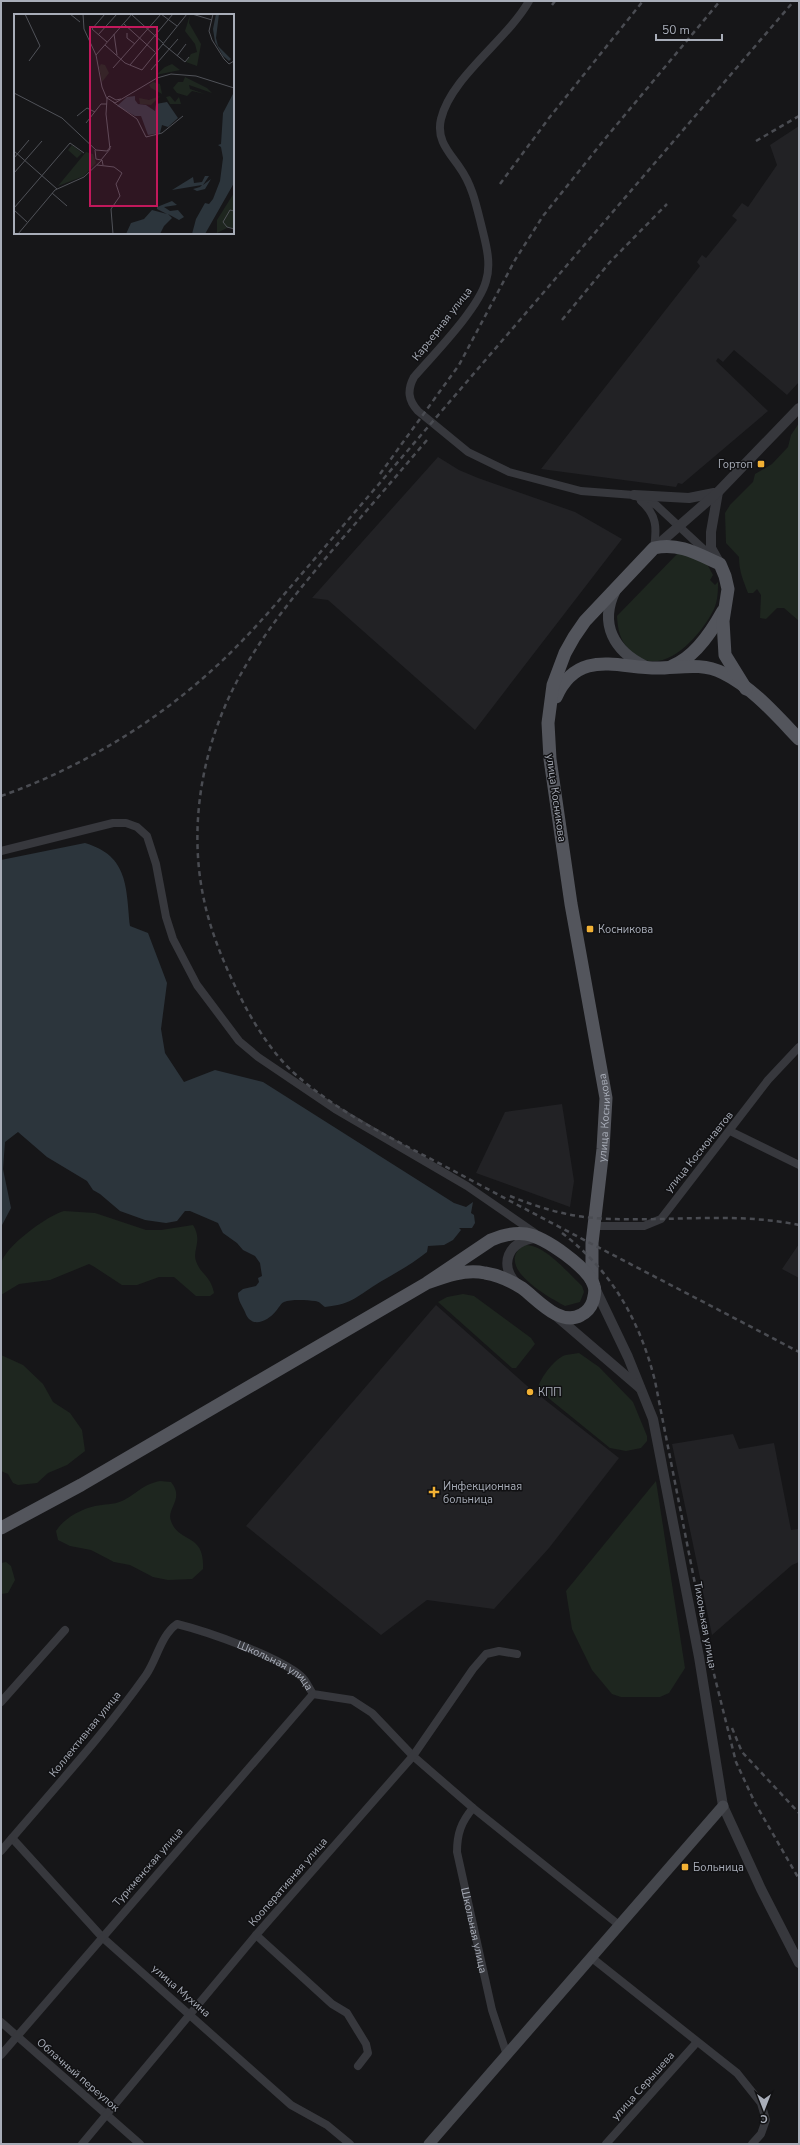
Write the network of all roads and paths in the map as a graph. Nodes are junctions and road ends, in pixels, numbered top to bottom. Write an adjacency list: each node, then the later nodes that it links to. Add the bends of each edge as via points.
1 (529, 1): 4 (street, Карьерная улица, via 516,21 456,89 440,120 441,140 473,191 485,244 487,280 475,304 414,377 409,395 415,407 438,428 468,452 493,466 565,488)
2 (799, 408): 3 (street, улица Косникова)
3 (718, 492): 4 (street, via 689,498); 5 (street, улица Косникова); 7 (street, via 711,548)
4 (634, 495): 5 (street, via 661,508); 6 (street, via 654,516)
5 (678, 527): 6 (street, улица Косникова); 7 (street)
6 (654, 548): 7 (main road, via 678,547); 8 (main road, улица Косникова)
7 (720, 564): 9 (main road, via 726,576 728,589)
8 (617, 586): 10 (main road, via 609,607 610,626 619,648); 13 (main road, улица Косникова, via 585,621 565,654 553,685)
9 (725, 608): 11 (main road, via 711,630 690,654); 12 (main road, via 725,655)
10 (646, 667): 11 (main road); 13 (main road, via 602,663 573,673 556,695)
11 (668, 667): 12 (main road, via 712,668)
12 (746, 689): 14 (main road)
13 (548, 723): 19 (main road, улица Косникова, via 550,759 571,904 606,1098)
14 (799, 738)
15 (1, 851): 20 (street, via 113,823 126,823 137,827 147,836 152,850 166,918 184,962 210,1004 239,1041 258,1057 335,1109 467,1186)
16 (799, 1047): 17 (street, улица Космонавтов, via 768,1080)
17 (730, 1131): 18 (street); 19 (street, улица Космонавтов, via 661,1219 644,1226)
18 (799, 1165)
19 (594, 1226): 22 (main road, улица Косникова, via 591,1258)
20 (542, 1238): 21 (main road, via 518,1233 500,1236); 22 (main road, via 581,1268); 23 (street, via 522,1241 510,1252 510,1273)
21 (427, 1283): 23 (main road, via 457,1273 476,1272 493,1275); 26 (main road, via 81,1485)
22 (593, 1284): 24 (main road, via 592,1304 584,1313 570,1317); 25 (street, Тихонькая улица)
23 (520, 1287): 24 (main road)
24 (552, 1312): 25 (street)
25 (642, 1391): 33 (street, Тихонькая улица, via 653,1419 664,1474 699,1657)
26 (1, 1528)
27 (177, 1624): 30 (street, Школьная улица, via 274,1660 302,1676); 35 (street, Коллективная улица, via 170,1629 146,1674 71,1770)
28 (65, 1630): 31 (street)
29 (517, 1654): 32 (street, Кооперативная улица, via 499,1651 486,1654)
30 (312, 1694): 32 (street, Школьная улица, via 352,1700 372,1713); 39 (street, Туркменская улица)
31 (1, 1702)
32 (413, 1756): 34 (street, Школьная улица); 38 (street, Кооперативная улица)
33 (723, 1806): 37 (main road); 41 (street, Тихонькая улица)
34 (473, 1808): 37 (street, Школьная улица); 47 (street, Школьная улица, via 463,1819 457,1836 457,1852 492,2010)
35 (12, 1838): 36 (street, Коллективная улица); 39 (street, улица Мухина)
36 (1, 1851)
37 (618, 1925): 40 (main road)
38 (256, 1935): 42 (street, Кооперативная улица); 48 (street, via 332,2004 347,2013 366,2044 368,2053)
39 (102, 1937): 42 (street, улица Мухина); 44 (street, Туркменская улица)
40 (592, 1958): 45 (street); 47 (main road)
41 (799, 1963)
42 (191, 2015): 49 (street, Кооперативная улица); 52 (street, улица Мухина, via 291,2105 328,2125)
43 (1, 2022): 44 (street, Облачный переулок)
44 (16, 2036): 46 (street, Туркменская улица); 49 (street, Облачный переулок)
45 (697, 2042): 54 (street, улица Серышева); 55 (street, via 737,2073 761,2103 766,2120 761,2134)
46 (1, 2055)
47 (507, 2055): 53 (main road)
48 (358, 2066)
49 (108, 2114): 50 (street, Кооперативная улица); 51 (street, Облачный переулок)
50 (82, 2144)
51 (140, 2144)
52 (350, 2144)
53 (429, 2144)
54 (606, 2144)
55 (752, 2144)

